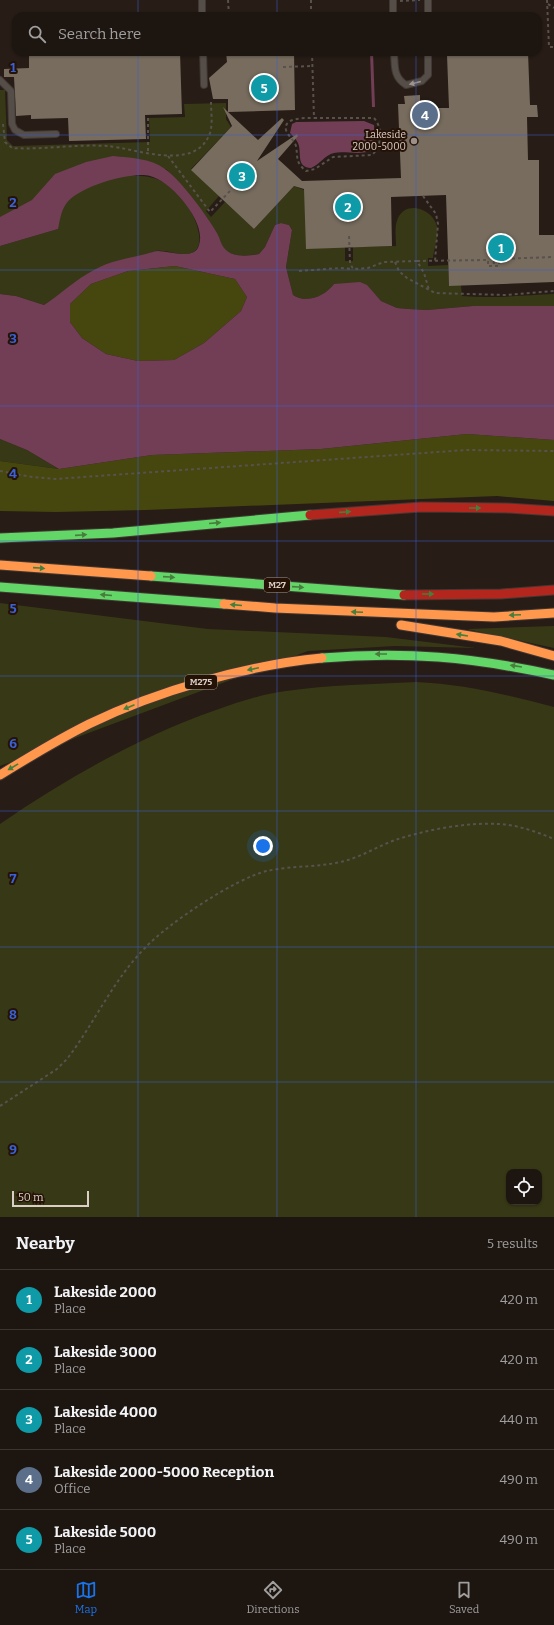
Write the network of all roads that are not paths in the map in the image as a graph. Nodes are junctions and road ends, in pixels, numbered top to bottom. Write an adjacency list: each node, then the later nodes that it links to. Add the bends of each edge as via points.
1 (202, 0): 4 (lane)
2 (393, 0): 5 (lane)
3 (428, 0): 6 (lane)
4 (202, 12)
5 (393, 12)
6 (428, 12)
7 (203, 56): 11 (lane)
8 (394, 56): 9 (lane, one-way to 8, via 428,76 422,81 406,85 395,75)
9 (428, 56)
10 (0, 80): 12 (lane, via 11,91 12,124 15,130 24,135)
11 (204, 85)
12 (56, 134)
13 (554, 511): 15 (highway, one-way to 13, via 420,507)
14 (86, 525): 15 (highway, via 150,522)
15 (176, 526): 16 (highway, one-way to 15, via 113,533)
16 (0, 538)
17 (0, 565): 19 (highway, M27, one-way to 19, via 408,595 501,594)
18 (0, 587): 20 (highway, one-way to 18)
19 (554, 590)
20 (275, 608): 21 (highway, one-way to 20, via 494,617); 22 (highway)
21 (554, 613)
22 (370, 622)
23 (393, 624): 24 (highway, one-way to 23, via 501,640)
24 (554, 656)
25 (554, 675): 26 (highway, M275, one-way to 26, via 528,668 459,657 420,654 346,654 293,661 197,683 134,705 90,724)
26 (0, 775)

